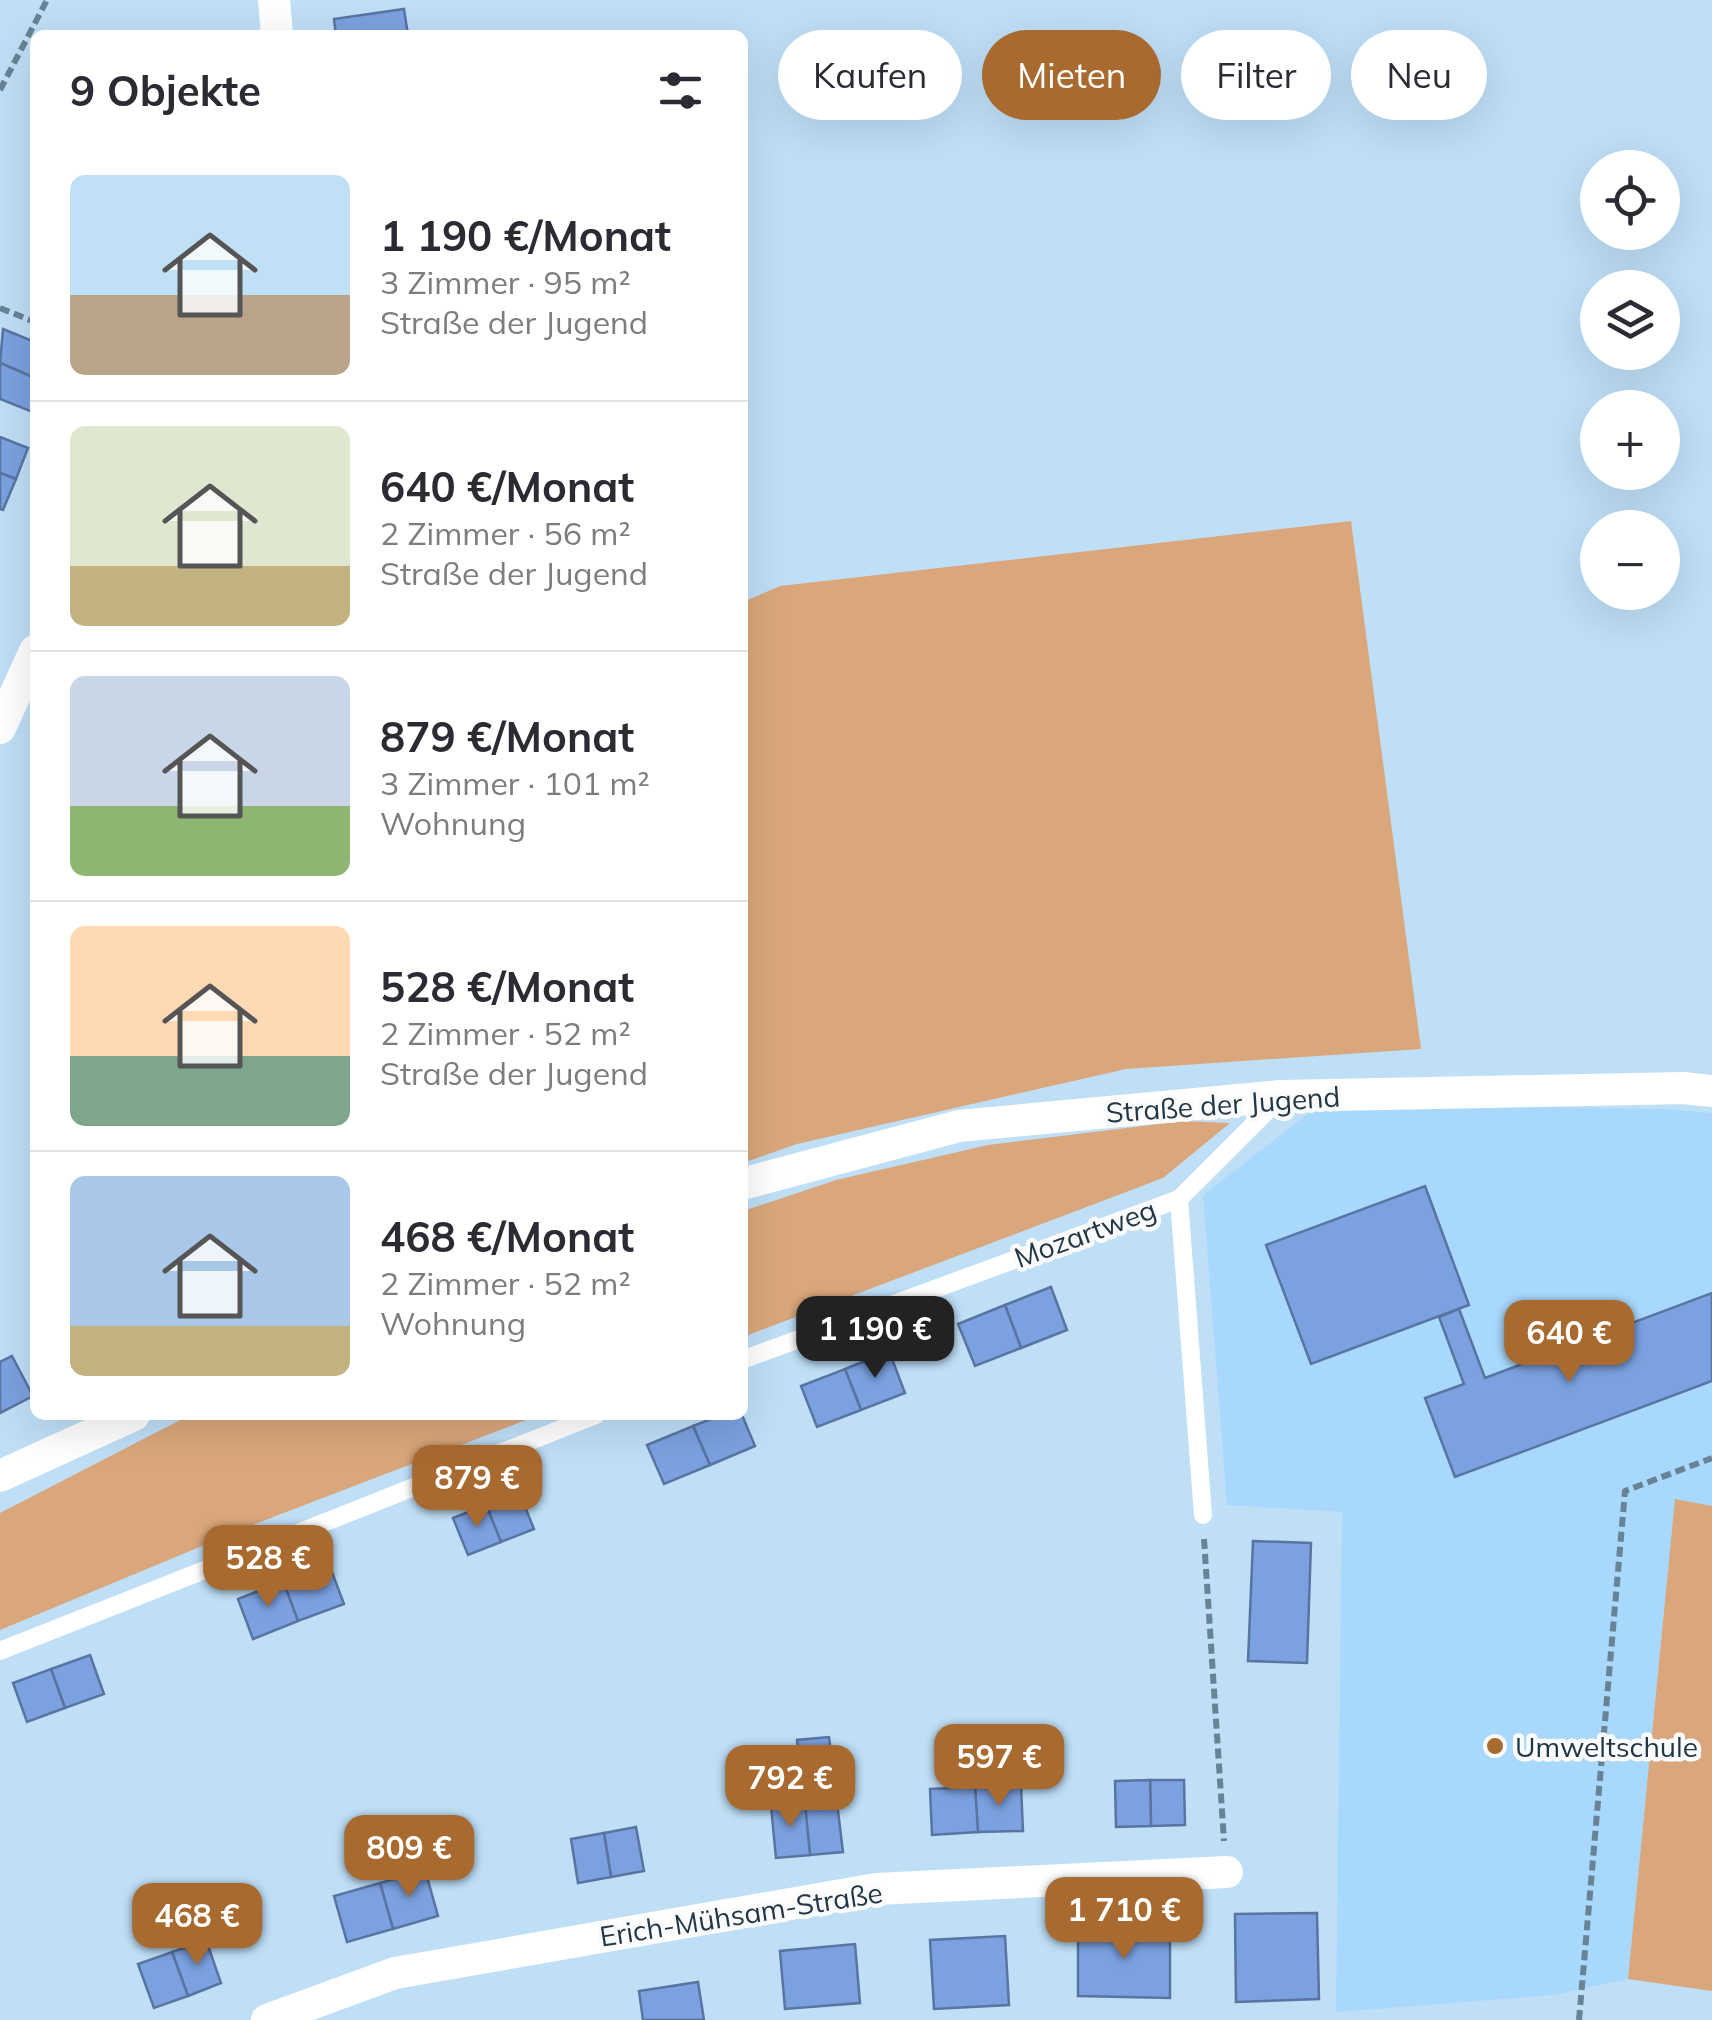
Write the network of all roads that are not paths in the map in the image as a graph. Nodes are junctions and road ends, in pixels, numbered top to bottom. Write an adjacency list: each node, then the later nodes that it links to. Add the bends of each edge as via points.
1 (274, 0): 2 (street)
2 (277, 30)
3 (30, 663): 4 (street)
4 (0, 728)
5 (1712, 1092): 6 (street, Straße der Jugend)
6 (1282, 1096): 7 (street, Straße der Jugend, via 959,1126); 8 (lane, Mozartweg)
7 (748, 1182)
8 (1179, 1199): 9 (lane, Mozartweg); 13 (lane)
9 (748, 1358)
10 (123, 1420): 12 (street)
11 (583, 1420): 14 (lane)
12 (0, 1476)
13 (1202, 1515)
14 (0, 1651)
15 (1226, 1872): 16 (street, Erich-Mühsam-Straße, via 876,1889 395,1973)
16 (267, 2020)

